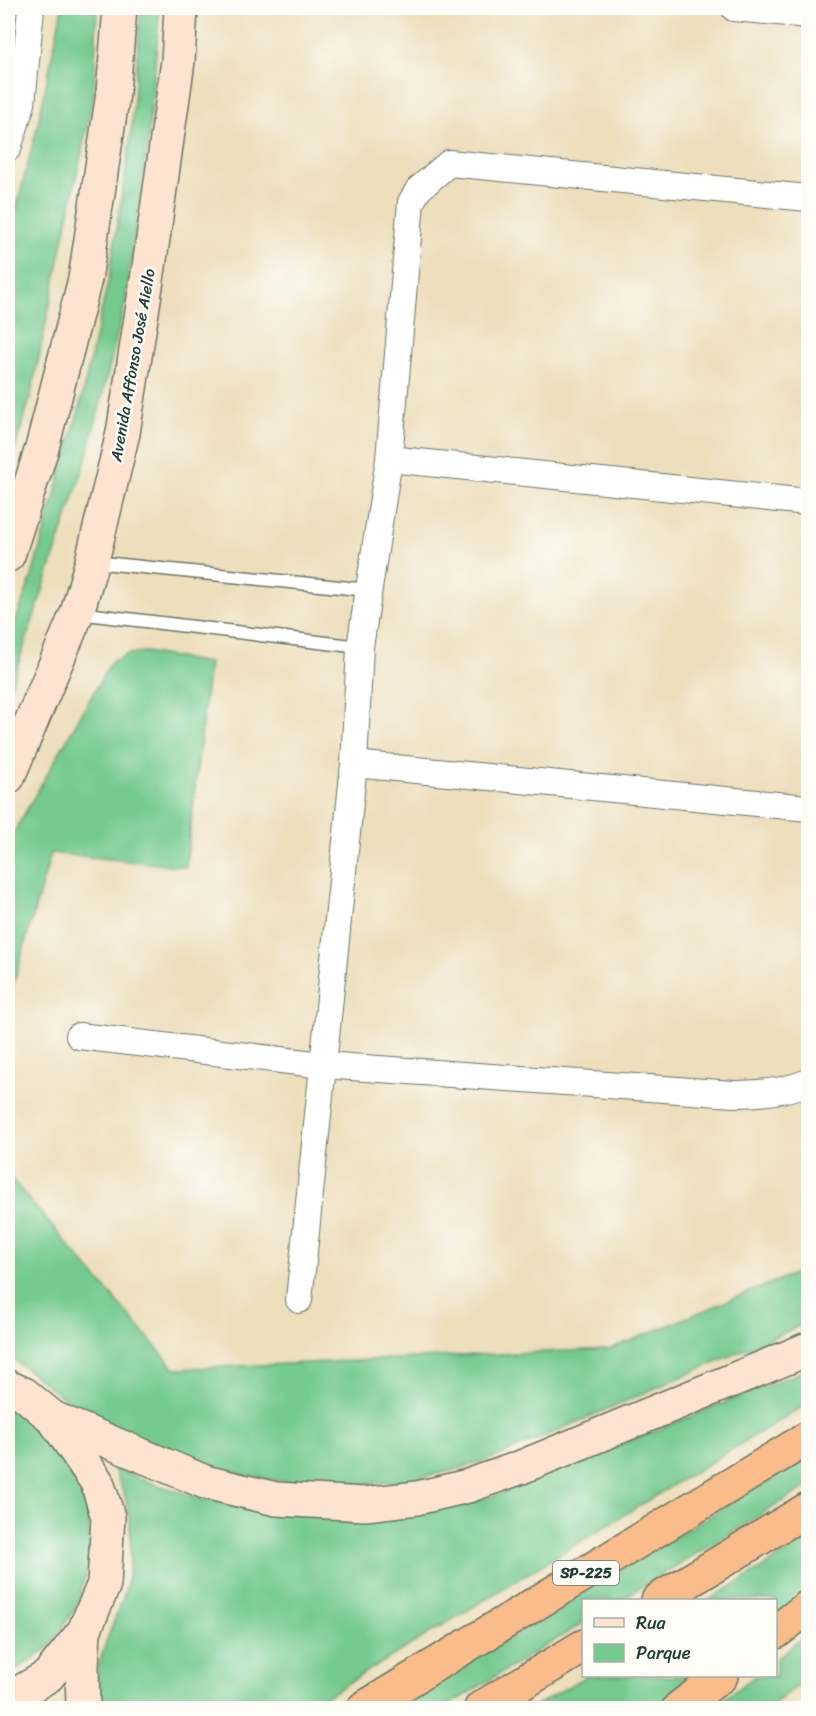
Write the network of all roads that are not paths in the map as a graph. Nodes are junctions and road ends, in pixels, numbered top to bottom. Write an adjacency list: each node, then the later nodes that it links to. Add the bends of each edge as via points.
1 (31, 8): 6 (street, via 22,104)
2 (120, 8): 10 (street, via 113,93 85,279 42,448)
3 (182, 8): 11 (street, Avenida Affonso José Aiello, via 177,73 123,433)
4 (734, 8): 5 (street)
5 (808, 15)
6 (8, 148)
7 (808, 198): 8 (street, via 448,163 419,189 411,202)
8 (389, 459): 9 (street); 12 (street)
9 (808, 502)
10 (8, 555)
11 (92, 561): 12 (lane); 13 (street, Avenida Affonso José Aiello)
12 (369, 590): 14 (street)
13 (77, 613): 14 (lane); 16 (street, Avenida Affonso José Aiello)
14 (360, 647): 15 (street)
15 (354, 764): 17 (street); 19 (street)
16 (8, 777)
17 (808, 808)
18 (79, 1036): 19 (street)
19 (323, 1065): 20 (street, via 734,1094 758,1094); 21 (street)
20 (808, 1082)
21 (299, 1300)
22 (808, 1349): 24 (street, via 468,1486 417,1498 365,1504 276,1499 205,1482)
23 (13, 1386): 24 (street)
24 (53, 1418): 29 (street, via 97,1482 108,1517 104,1584)
25 (808, 1437): 35 (highway, SP-225)
26 (808, 1509): 27 (highway)
27 (660, 1599)
28 (808, 1607): 30 (highway)
29 (84, 1631): 33 (street, via 48,1676); 34 (street)
30 (777, 1631)
31 (582, 1647): 36 (highway)
32 (720, 1677): 37 (highway)
33 (8, 1699)
34 (83, 1708)
35 (364, 1708)
36 (481, 1708)
37 (679, 1708)

